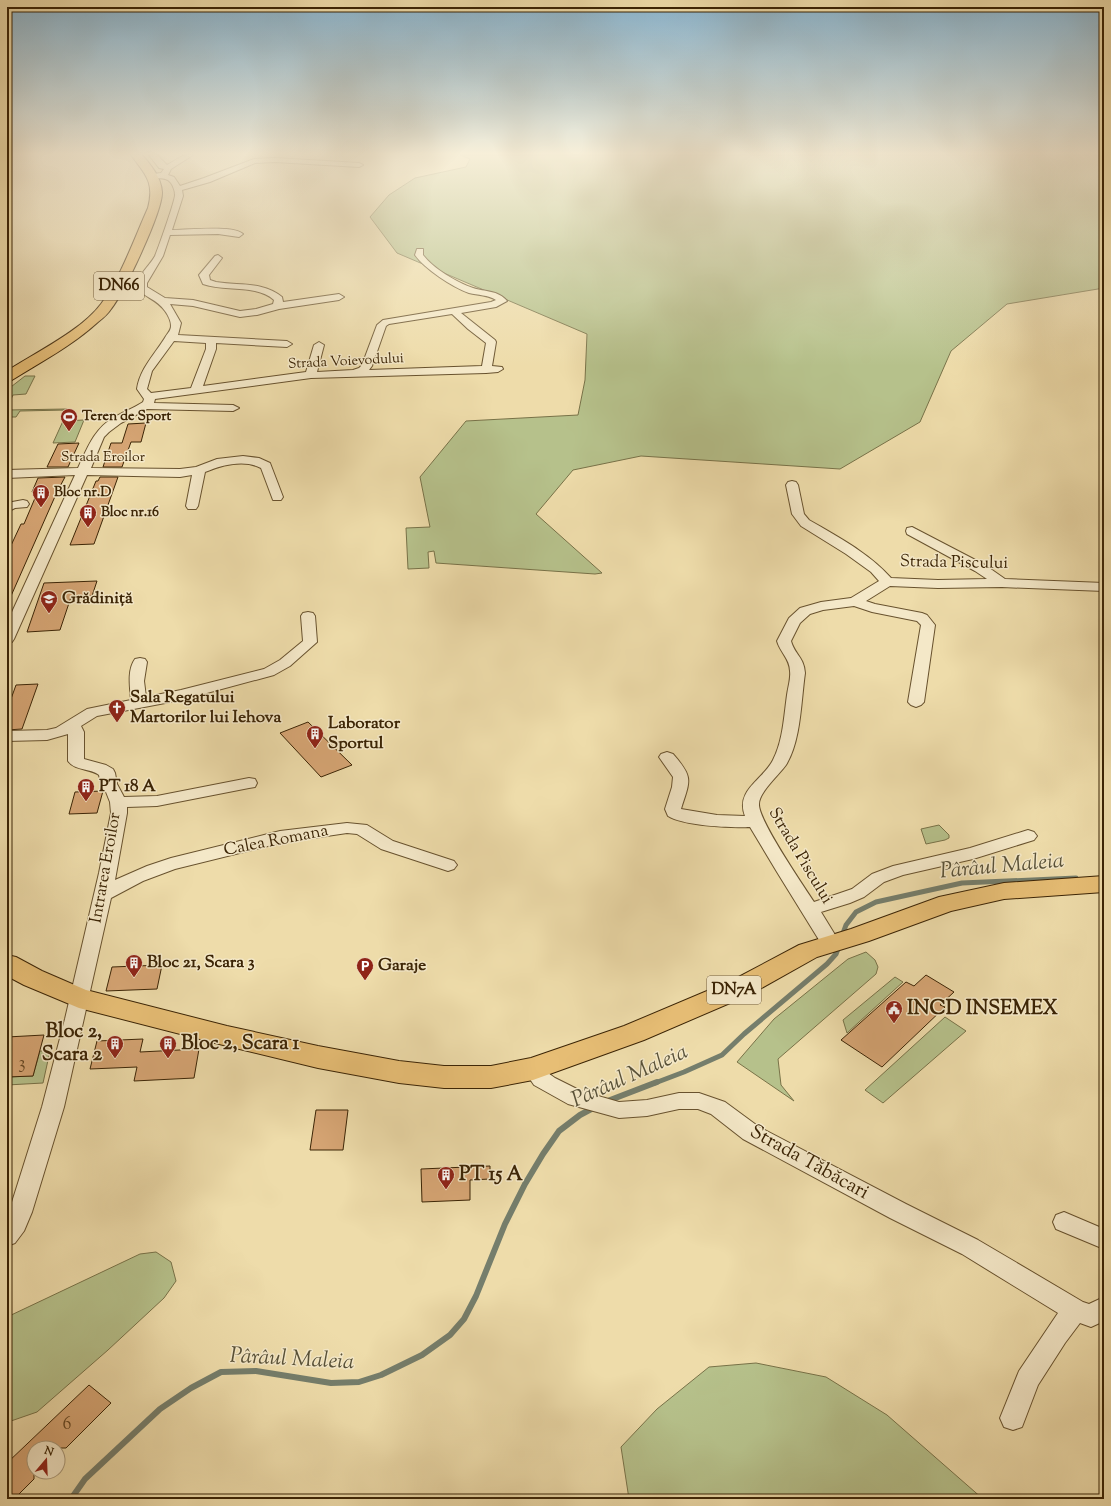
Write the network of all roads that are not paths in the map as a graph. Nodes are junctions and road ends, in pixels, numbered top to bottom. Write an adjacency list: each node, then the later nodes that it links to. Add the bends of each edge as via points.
1 (146, 225): 19 (main road, DN66, via 119,286 100,313 84,327)
2 (170, 225): 3 (street)
3 (167, 233): 4 (street, via 218,231); 8 (street, via 159,256 142,284 147,293)
4 (239, 234)
5 (420, 251): 10 (street, via 420,259 428,266 460,286 497,296 502,301 493,305)
6 (218, 258): 9 (street, via 204,276 206,282 266,291 276,295 279,299)
7 (339, 297): 9 (street)
8 (160, 300): 9 (street, via 193,303 240,314); 11 (street, via 175,322 174,333)
9 (278, 306)
10 (454, 311): 16 (street, via 491,342); 17 (street, via 386,322 380,329 367,366)
11 (170, 338): 12 (street); 21 (street, via 144,379 142,389)
12 (211, 341): 13 (street); 20 (street, via 211,349)
13 (287, 344)
14 (319, 344): 18 (street)
15 (498, 369): 16 (street, Strada Voievodului)
16 (486, 370): 17 (street, Strada Voievodului)
17 (354, 374): 18 (street, Strada Voievodului)
18 (311, 375): 20 (street, Strada Voievodului)
19 (7, 377)
20 (196, 390): 21 (street, Strada Voievodului)
21 (146, 402): 22 (street); 24 (street, via 104,430)
22 (233, 408)
23 (199, 470): 24 (street, Strada Eroilor, via 180,473); 27 (street, Strada Eroilor, via 218,463 255,460 266,466); 29 (street)
24 (82, 472): 25 (street, Strada Eroilor); 37 (street)
25 (7, 474)
26 (792, 485): 32 (street, via 798,514 805,523 851,551 876,569)
27 (277, 497)
28 (24, 504): 30 (street)
29 (192, 506)
30 (7, 508)
31 (912, 531): 33 (street)
32 (887, 582): 33 (street, Strada Piscului); 35 (street, Strada Piscului)
33 (1002, 583): 34 (street, Strada Piscului)
34 (1104, 587)
35 (855, 602): 39 (street, via 872,608 917,616 928,624); 46 (street, Strada Piscului, via 821,606 805,611 787,632 784,641 797,663 798,674 788,735 780,762 752,798 750,805)
36 (308, 616): 40 (street, via 310,642 270,672)
37 (7, 639)
38 (140, 662): 40 (street, via 137,681)
39 (916, 702)
40 (139, 704): 41 (street, via 92,712)
41 (73, 725): 42 (street, via 61,732 47,735); 45 (street, Intrarea Eroilor, via 76,732 76,761 104,770)
42 (7, 736)
43 (667, 757): 46 (street, via 681,773 682,781 674,812 721,822)
44 (249, 783): 45 (street, via 157,801)
45 (118, 802): 50 (street, Intrarea Eroilor)
46 (755, 821): 51 (street, Strada Piscului)
47 (1028, 836): 51 (street, via 973,853 899,870 878,878 858,893)
48 (448, 865): 50 (street, Calea Romana, via 387,845 360,829 347,828 273,839 171,864 128,880)
49 (1104, 884): 52 (main road, DN7A, via 1004,891 979,896 923,911)
50 (104, 895): 54 (street, Intrarea Eroilor)
51 (810, 909): 52 (street, Strada Piscului)
52 (832, 943): 55 (main road, DN7A, via 798,955 742,987 696,1008)
53 (7, 964): 54 (main road, DN7A, via 51,987)
54 (79, 998): 55 (main road, DN7A, via 318,1058 399,1072 444,1077 491,1077); 57 (street, Intrarea Eroilor, via 48,1123 21,1212)
55 (533, 1069): 59 (street, Strada Tăbăcari, via 548,1084 575,1098 619,1110 647,1108 679,1101 699,1101 718,1108 751,1133)
56 (1064, 1222): 58 (street)
57 (7, 1236)
58 (1104, 1239)
59 (1095, 1313): 60 (street, Strada Tăbăcari, via 1056,1334 1028,1379)
60 (1013, 1418)

